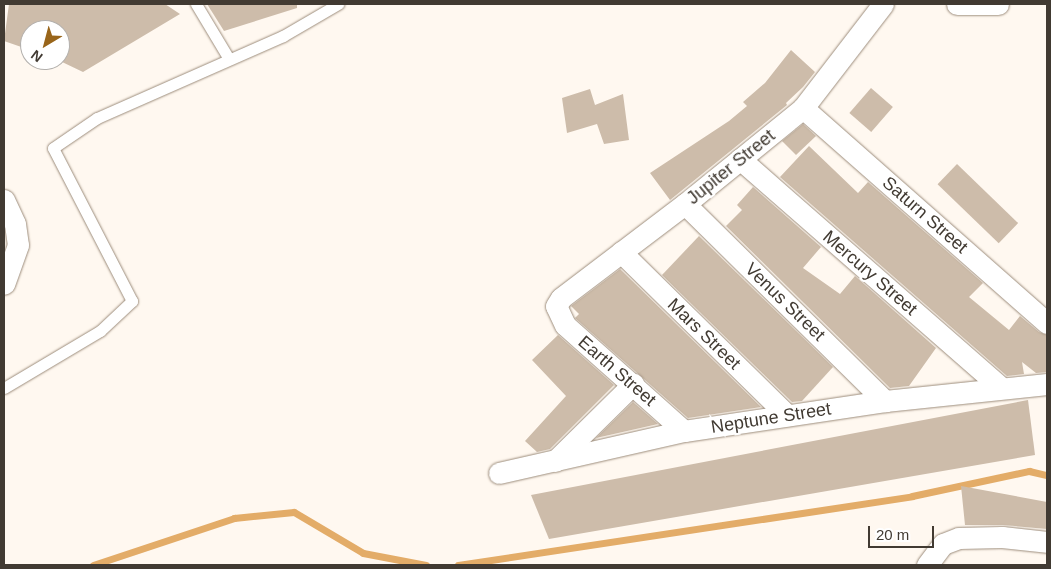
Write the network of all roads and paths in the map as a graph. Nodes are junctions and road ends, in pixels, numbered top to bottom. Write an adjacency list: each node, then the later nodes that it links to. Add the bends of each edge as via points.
1 (196, 4): 6 (lane)
2 (338, 4): 6 (lane, via 282,36)
3 (883, 4): 7 (street, Jupiter Street)
4 (957, 4): 5 (street)
5 (998, 4)
6 (230, 59): 18 (lane, via 97,118 53,148 132,301 100,331)
7 (803, 108): 8 (street, Jupiter Street); 14 (street, Saturn Street)
8 (740, 159): 10 (street, Jupiter Street); 17 (street, Mercury Street)
9 (4, 200): 12 (street, via 15,224 18,245)
10 (685, 204): 11 (street, Jupiter Street); 19 (street, Venus Street)
11 (621, 252): 13 (street, Jupiter Street, via 561,298); 20 (street, Mars Street)
12 (4, 284)
13 (556, 306): 15 (street, Earth Street, via 565,325)
14 (1047, 323)
15 (633, 384): 21 (street, Earth Street); 22 (street)
16 (1047, 384): 17 (street, Neptune Street)
17 (1000, 387): 19 (street, Neptune Street)
18 (4, 388)
19 (885, 400): 20 (street, Neptune Street)
20 (787, 415): 21 (street, Neptune Street)
21 (684, 431): 22 (street, Neptune Street)
22 (554, 462): 23 (street, Neptune Street)
23 (499, 473)
24 (1047, 542): 25 (street, via 1002,537 959,538 943,544)
25 (927, 565)

